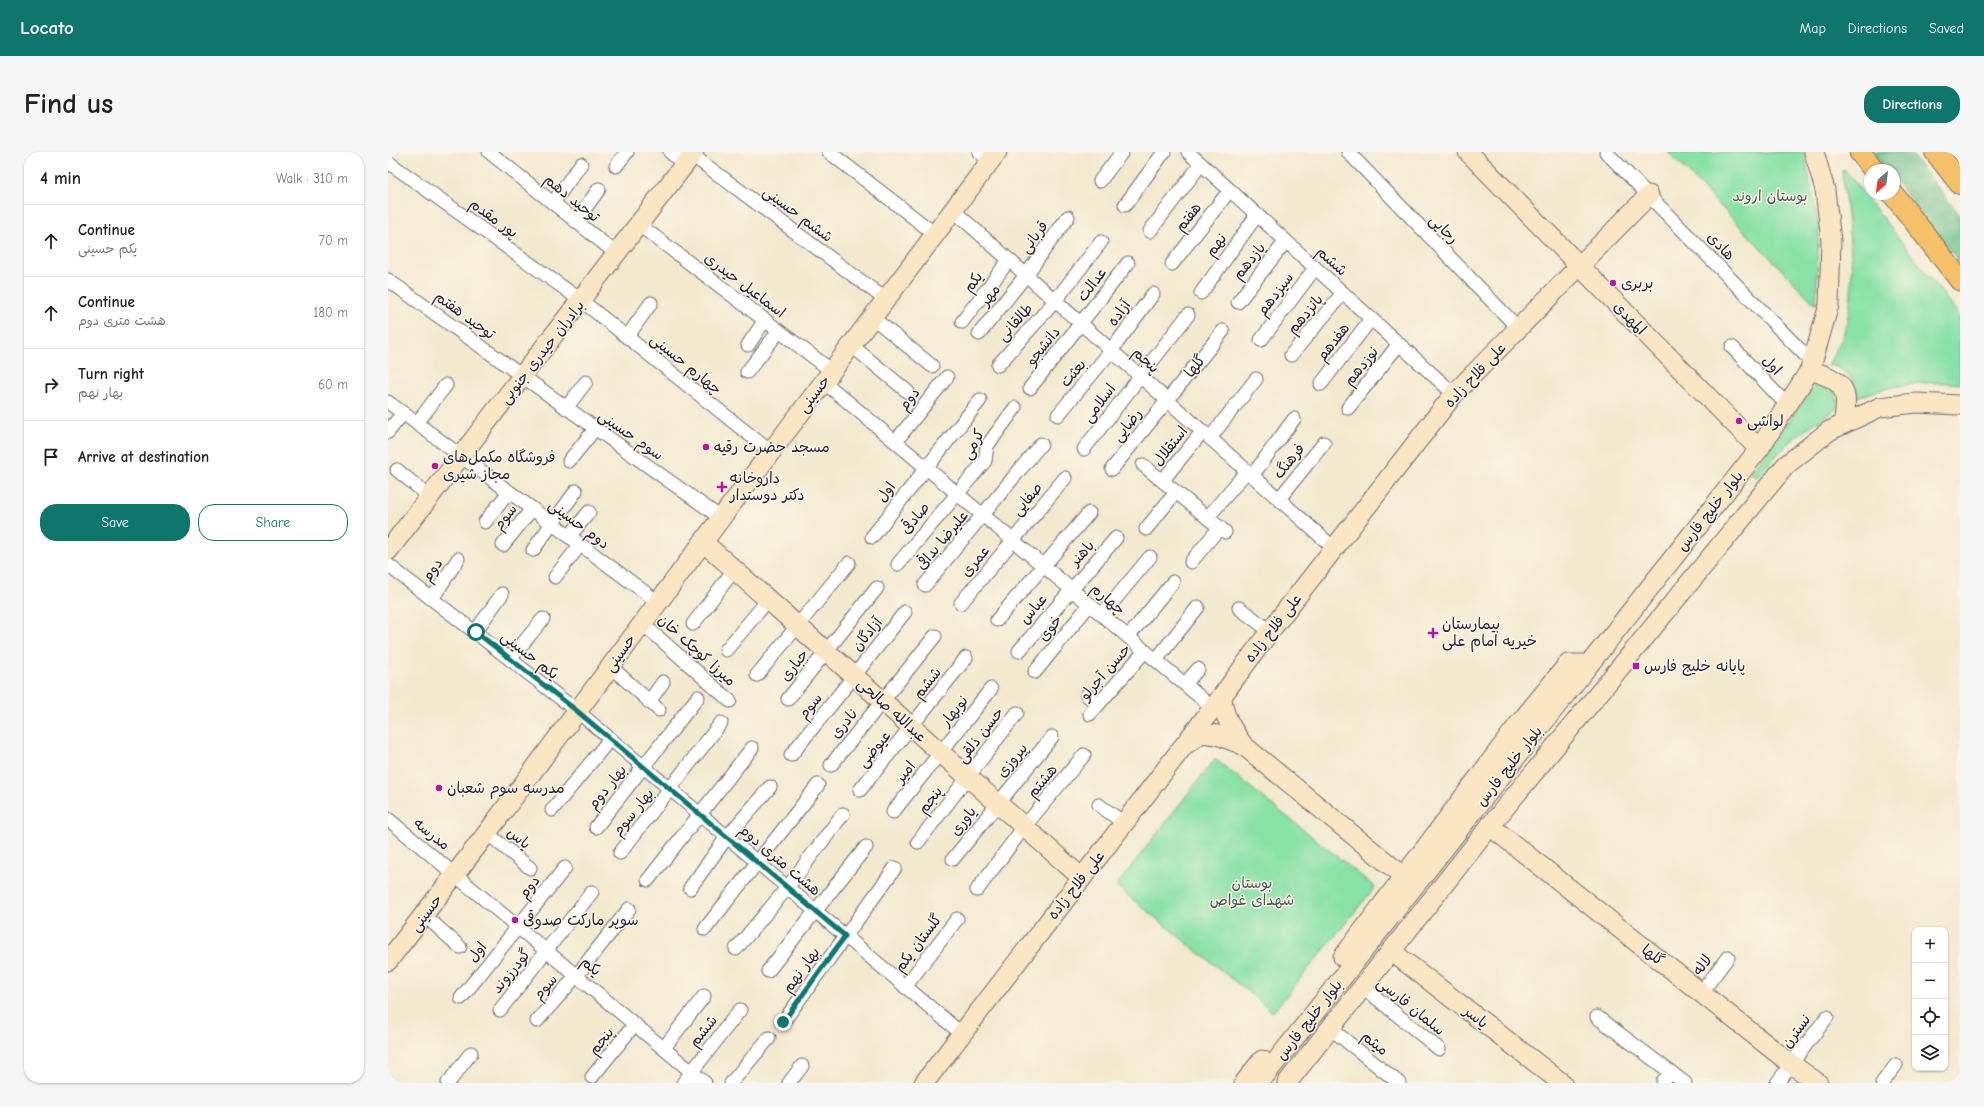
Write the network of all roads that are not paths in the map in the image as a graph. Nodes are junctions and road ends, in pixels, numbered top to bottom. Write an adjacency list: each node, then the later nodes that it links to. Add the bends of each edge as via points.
1 (489, 152): 27 (street, توحید دهم)
2 (627, 152): 20 (street)
3 (670, 152): 15 (street, ششم حسینی)
4 (829, 152): 35 (street)
5 (1122, 152): 21 (street)
6 (1164, 152): 28 (street)
7 (1188, 152): 18 (street, ششم)
8 (1348, 152): 61 (street, رجایی)
9 (1468, 152): 42 (street, المهدی)
10 (1606, 152): 25 (street, هادی)
11 (1814, 152): 75 (street, بلوار خلیج فارس, via 1825,190 1831,241 1829,306)
12 (1860, 152): 19 (main road)
13 (1936, 152): 22 (highway)
14 (989, 155): 29 (street, حسینی)
15 (690, 157): 33 (street, برادران حیدری جنوبی); 50 (street, ششم حسینی)
16 (388, 162): 51 (street, پور مقدم)
17 (581, 164): 27 (street)
18 (1201, 164): 24 (street, ششم); 34 (street)
19 (1869, 164)
20 (616, 166)
21 (1100, 181)
22 (1960, 183)
23 (599, 189): 32 (street)
24 (1230, 190): 30 (street, ششم); 41 (street, هفتم)
25 (1649, 196): 42 (street, علی فلاح زاده); 75 (street, هادی)
26 (1898, 200): 46 (main road)
27 (553, 203): 32 (street, توحید دهم)
28 (1125, 205)
29 (954, 211): 35 (street, حسینی); 39 (street, پنجم)
30 (1257, 215): 36 (street, ششم); 47 (street, نهم)
31 (1068, 217): 44 (street, قربانی)
32 (576, 221): 38 (street, توحید دهم)
33 (638, 224): 38 (street, برادران حیدری جنوبی); 58 (street, اسماعیل حیدری)
34 (1150, 231)
35 (935, 234): 50 (street, حسینی)
36 (1286, 241): 43 (street, ششم); 53 (street, یازدهم)
37 (1101, 242): 52 (street, طالقانی)
38 (617, 254): 51 (street, برادران حیدری جنوبی)
39 (1009, 260): 44 (street, پنجم); 59 (street, یکم)
40 (1128, 263): 60 (street, عدالت)
41 (1172, 264)
42 (1580, 266): 61 (street, علی فلاح زاده); 108 (street, المهدی)
43 (1315, 268): 48 (street, ششم); 66 (street, سیزدهم)
44 (1026, 275): 52 (street, پنجم); 64 (street, مهر)
45 (388, 280): 79 (street, توحید هفتم)
46 (1960, 280)
47 (1201, 293)
48 (1343, 293): 57 (street, ششم); 72 (street, پانزدهم)
49 (1153, 294): 71 (street, آزاده)
50 (885, 299): 56 (street, حسینی)
51 (582, 301): 65 (street, چهارم حسینی); 79 (street, برادران حیدری جنوبی)
52 (1055, 301): 60 (street, پنجم); 73 (street, طالقانی)
53 (1238, 302)
54 (651, 303): 65 (street)
55 (1188, 315): 78 (street, اسلامی)
56 (872, 317): 69 (street, حسینی); 74 (street)
57 (1371, 319): 68 (street, ششم); 83 (street, هفدهم)
58 (765, 320): 62 (street, اسماعیل حیدری); 67 (street)
59 (962, 322)
60 (1081, 324): 71 (street, پنجم); 85 (street, دانشجو)
61 (1518, 328): 87 (street, علی فلاح زاده)
62 (779, 331): 76 (street); 77 (street, اسماعیل حیدری)
63 (1223, 331): 89 (street, گلها)
64 (979, 334)
65 (627, 337): 109 (street, چهارم حسینی)
66 (1261, 340)
67 (748, 344)
68 (1399, 344): 87 (street, ششم); 95 (street, نوزدهم)
69 (851, 345): 77 (street, حسینی); 86 (street)
70 (1732, 347): 92 (street, اول)
71 (1111, 351): 78 (street, پنجم); 97 (street, بعثت)
72 (1291, 355)
73 (998, 365)
74 (932, 366)
75 (1812, 367): 92 (street, بلوار خلیج فارس); 100 (street, via 1837,381 1846,394)
76 (747, 372)
77 (828, 376): 104 (street, چهارم); 109 (street, حسینی)
78 (1139, 376): 89 (street, پنجم); 107 (street, اسلامی)
79 (522, 377): 93 (street, سوم حسینی); 110 (street, برادران حیدری جنوبی)
80 (947, 377): 104 (street, دوم)
81 (1256, 379): 103 (street, استقلال)
82 (586, 382): 93 (street)
83 (1321, 384)
84 (446, 385): 99 (street)
85 (1030, 388)
86 (908, 392)
87 (1454, 394): 141 (street, علی فلاح زاده)
88 (980, 400): 113 (street, اول)
89 (1167, 400): 103 (street, پنجم); 114 (street, رضایی)
90 (388, 402): 96 (street, دوم حسینی)
91 (1960, 405): 100 (street, بلوار خلیج فارس, via 1916,403 1880,407)
92 (1788, 406): 108 (street, بلوار خلیج فارس)
93 (566, 408): 101 (street, سوم حسینی)
94 (1015, 408): 122 (street, کرمی, via 987,446 985,461)
95 (1348, 408)
96 (403, 413): 99 (street, دوم حسینی); 102 (street)
97 (1058, 415)
98 (1294, 418): 116 (street)
99 (417, 423): 110 (street, دوم حسینی)
100 (1843, 424): 225 (street, بلوار خلیج فارس, via 1829,431 1786,465)
101 (595, 429): 111 (street); 130 (street, سوم حسینی)
102 (388, 432)
103 (1206, 435): 116 (street, پنجم); 118 (street, استقلال)
104 (896, 441): 113 (street, چهارم)
105 (1324, 443): 124 (street, فرهنگ)
106 (1041, 444): 128 (street)
107 (1084, 449)
108 (1759, 449): 183 (street, بلوار خلیج فارس)
109 (771, 452): 130 (street, حسینی)
110 (461, 456): 120 (street, دوم حسینی); 123 (street, برادران حیدری جنوبی)
111 (569, 461)
112 (1143, 465): 118 (street, استقلال)
113 (926, 467): 122 (street, چهارم); 135 (street, اول)
114 (1112, 469)
115 (397, 470): 123 (street)
116 (1250, 474): 124 (street, پنجم); 129 (street)
117 (1065, 478): 137 (street, صفایی)
118 (1163, 480): 121 (street, استقلال)
119 (576, 491): 132 (street)
120 (509, 492): 125 (street, دوم حسینی); 131 (street)
121 (1176, 492): 129 (street, استقلال); 133 (street)
122 (957, 493): 128 (street, چهارم); 148 (street, صادقی)
123 (430, 497): 143 (street, برادران حیدری جنوبی)
124 (1279, 499): 141 (street, پنجم)
125 (532, 509): 132 (street, دوم حسینی); 139 (street, سوم)
126 (588, 512): 134 (street)
127 (1089, 513): 150 (street)
128 (983, 515): 137 (street, چهارم); 154 (street, علیرضا بداقی)
129 (1208, 517): 146 (street, استقلال, via 1223,530)
130 (721, 518): 138 (street, حسینی)
131 (485, 522)
132 (552, 524): 134 (street, دوم حسینی); 142 (street)
133 (1146, 529)
134 (570, 537): 140 (street, دوم حسینی)
135 (872, 537)
136 (1116, 538): 156 (street, باهنر)
137 (1014, 541): 150 (street, چهارم); 161 (street, عمری)
138 (703, 542): 151 (street, عبدالله صالحی); 160 (street, حسینی)
139 (503, 545)
140 (580, 545): 152 (street); 160 (street, دوم حسینی)
141 (1335, 549): 172 (street, علی فلاح زاده)
142 (533, 550)
143 (388, 551)
144 (1150, 557): 166 (street)
145 (458, 559): 158 (street, دوم)
146 (1191, 562)
147 (849, 563): 171 (street)
148 (898, 564)
149 (388, 565): 158 (street, یکم حسینی)
150 (1043, 566): 156 (street, چهارم); 168 (street)
151 (734, 570): 159 (street, عبدالله صالحی); 170 (street)
152 (555, 577)
153 (1173, 582): 175 (street)
154 (925, 585)
155 (877, 588): 177 (street)
156 (1071, 589): 162 (street, چهارم); 178 (street, عباس)
157 (502, 594): 173 (street)
158 (432, 599): 173 (street, یکم حسینی)
159 (768, 600): 171 (street, عبدالله صالحی); 176 (street)
160 (658, 602): 169 (street, حسینی)
161 (961, 603)
162 (1090, 604): 166 (street, چهارم); 186 (street, خوی)
163 (1198, 607): 182 (street)
164 (1239, 608): 172 (street)
165 (905, 612): 188 (street, آزادگان)
166 (1102, 615): 175 (street, چهارم)
167 (543, 619): 181 (street)
168 (997, 620)
169 (642, 623): 184 (street, حسینی); 195 (street, میرزا کوچک خان)
170 (693, 624)
171 (797, 626): 177 (street, عبدالله صالحی); 187 (street)
172 (1270, 631): 197 (street, علی فلاح زاده)
173 (476, 632): 181 (street, یکم حسینی)
174 (936, 636): 196 (street, نادری)
175 (1128, 637): 179 (street, چهارم)
176 (726, 650)
177 (826, 651): 188 (street, عبدالله صالحی); 194 (street, جباری)
178 (1019, 651)
179 (1145, 651): 182 (street, چهارم); 192 (street, حسن آجرلو, via 1094,710)
180 (966, 658): 201 (street, ششم)
181 (510, 659): 198 (street, یکم حسینی)
182 (1156, 660): 190 (street, چهارم)
183 (1589, 664): 239 (street, via 1568,664); 292 (street, بلوار خلیج فارس)
184 (610, 666): 189 (street, via 654,706); 198 (street, حسینی)
185 (1198, 669): 190 (street)
186 (1035, 672)
187 (757, 676)
188 (854, 676): 196 (street, عبدالله صالحی); 208 (street, سوم)
189 (663, 682)
190 (1185, 684): 197 (street, چهارم)
191 (992, 689): 207 (street, نوبهار)
192 (1087, 695)
193 (698, 697): 211 (street, بهار دوم)
194 (788, 699)
195 (730, 701)
196 (883, 702): 201 (street, عبدالله صالحی); 210 (street, نادری)
197 (1217, 702): 204 (street); 205 (street, علی فلاح زاده)
198 (577, 711): 203 (street, هشت متری دوم); 228 (street, حسینی)
199 (1017, 713): 212 (street, حسن ذلقی)
200 (721, 723): 215 (street, بهار سوم)
201 (912, 728): 207 (street, عبدالله صالحی); 216 (street, عیوضی)
202 (1052, 737): 217 (street, پیروزی)
203 (610, 739): 211 (street, هشت متری دوم); 219 (street)
204 (1243, 745): 205 (street, via 1217,735 1201,733); 239 (street)
205 (1183, 746): 224 (street, علی فلاح زاده)
206 (752, 748): 222 (street)
207 (941, 753): 212 (street, عبدالله صالحی); 220 (street, امیر)
208 (790, 755)
209 (1084, 755): 227 (street, هشتم)
210 (830, 765)
211 (644, 767): 215 (street, هشت متری دوم); 226 (street, بهار دوم)
212 (968, 777): 217 (street, عبدالله صالحی); 230 (street, پنجم)
213 (818, 785): 234 (street)
214 (770, 787): 229 (street)
215 (671, 790): 222 (street, هشت متری دوم); 232 (street, بهار سوم)
216 (860, 790)
217 (997, 803): 227 (street, عبدالله صالحی); 233 (street, یاوری)
218 (1099, 805): 224 (street)
219 (552, 810)
220 (893, 812)
221 (843, 814): 243 (street)
222 (700, 815): 229 (street, هشت متری دوم); 241 (street)
223 (388, 819): 238 (street, مدرسه)
224 (1124, 823): 240 (street, علی فلاح زاده)
225 (1490, 826): 256 (street, بلوار خلیج فارس); 263 (street, گلها)
226 (596, 827)
227 (1024, 827): 240 (street, عبدالله صالحی); 244 (street, هشتم)
228 (487, 833): 235 (street, یاس); 238 (street, حسینی)
229 (727, 837): 234 (street, هشت متری دوم); 242 (street)
230 (918, 842)
231 (866, 847): 247 (street)
232 (620, 853)
233 (953, 858)
234 (757, 862): 243 (street, هشت متری دوم); 251 (street)
235 (530, 868)
236 (565, 868): 250 (street, دوم)
237 (895, 868): 252 (street, بهار نهم)
238 (456, 874): 248 (street, حسینی); 250 (street, یکم)
239 (1403, 876): 291 (street)
240 (1082, 878): 274 (street, علی فلاح زاده)
241 (648, 880)
242 (690, 888)
243 (787, 888): 247 (street, هشت متری دوم); 254 (street)
244 (977, 890)
245 (592, 892): 255 (street, گودرزوند)
246 (629, 909): 260 (street)
247 (815, 911): 252 (street, هشت متری دوم); 259 (street)
248 (424, 915): 253 (street); 258 (street, حسینی)
249 (957, 919): 261 (street, گلستان یکم)
250 (519, 927): 255 (street, یکم); 265 (street, اول)
251 (705, 929)
252 (845, 936): 261 (street, هشت متری دوم); 271 (street, بهار نهم)
253 (460, 947)
254 (736, 949)
255 (548, 951): 260 (street, یکم); 266 (street, گودرزوند)
256 (1391, 951): 262 (street, بلوار خلیج فارس); 284 (street, یاسر)
257 (1728, 957): 263 (street, لاله)
258 (388, 961)
259 (768, 971)
260 (577, 975): 270 (street, سوم); 272 (street, یکم)
261 (905, 987): 274 (street, هشت متری دوم)
262 (1363, 987): 273 (street, بلوار خلیج فارس); 277 (street, سلمان فارسی)
263 (1701, 993): 279 (street, گلها)
264 (704, 996): 276 (street)
265 (461, 998)
266 (500, 1010)
267 (740, 1010): 282 (street, ششم)
268 (1597, 1016): 296 (street, via 1667,1077)
269 (1827, 1017): 279 (street, نسترن)
270 (537, 1021)
271 (783, 1022)
272 (635, 1024): 276 (street, یکم); 283 (street, پنجم)
273 (1330, 1028): 293 (street, بلوار خلیج فارس); 294 (street, میثم)
274 (962, 1034): 290 (street, علی فلاح زاده)
275 (768, 1038): 288 (street)
276 (664, 1048): 282 (street, یکم)
277 (1440, 1049)
278 (471, 1053): 285 (street)
279 (1791, 1064): 297 (street, نسترن); 298 (street, گلها)
280 (1896, 1065): 299 (street)
281 (802, 1066): 289 (street)
282 (692, 1072): 286 (street); 287 (street, یکم)
283 (592, 1077)
284 (1541, 1077): 295 (street, یاسر)
285 (448, 1083)
286 (683, 1083)
287 (705, 1083)
288 (731, 1083)
289 (789, 1083)
290 (924, 1083)
291 (1244, 1083)
292 (1260, 1083)
293 (1287, 1083)
294 (1399, 1083)
295 (1562, 1083)
296 (1685, 1083)
297 (1777, 1083)
298 (1818, 1083)
299 (1882, 1083)

